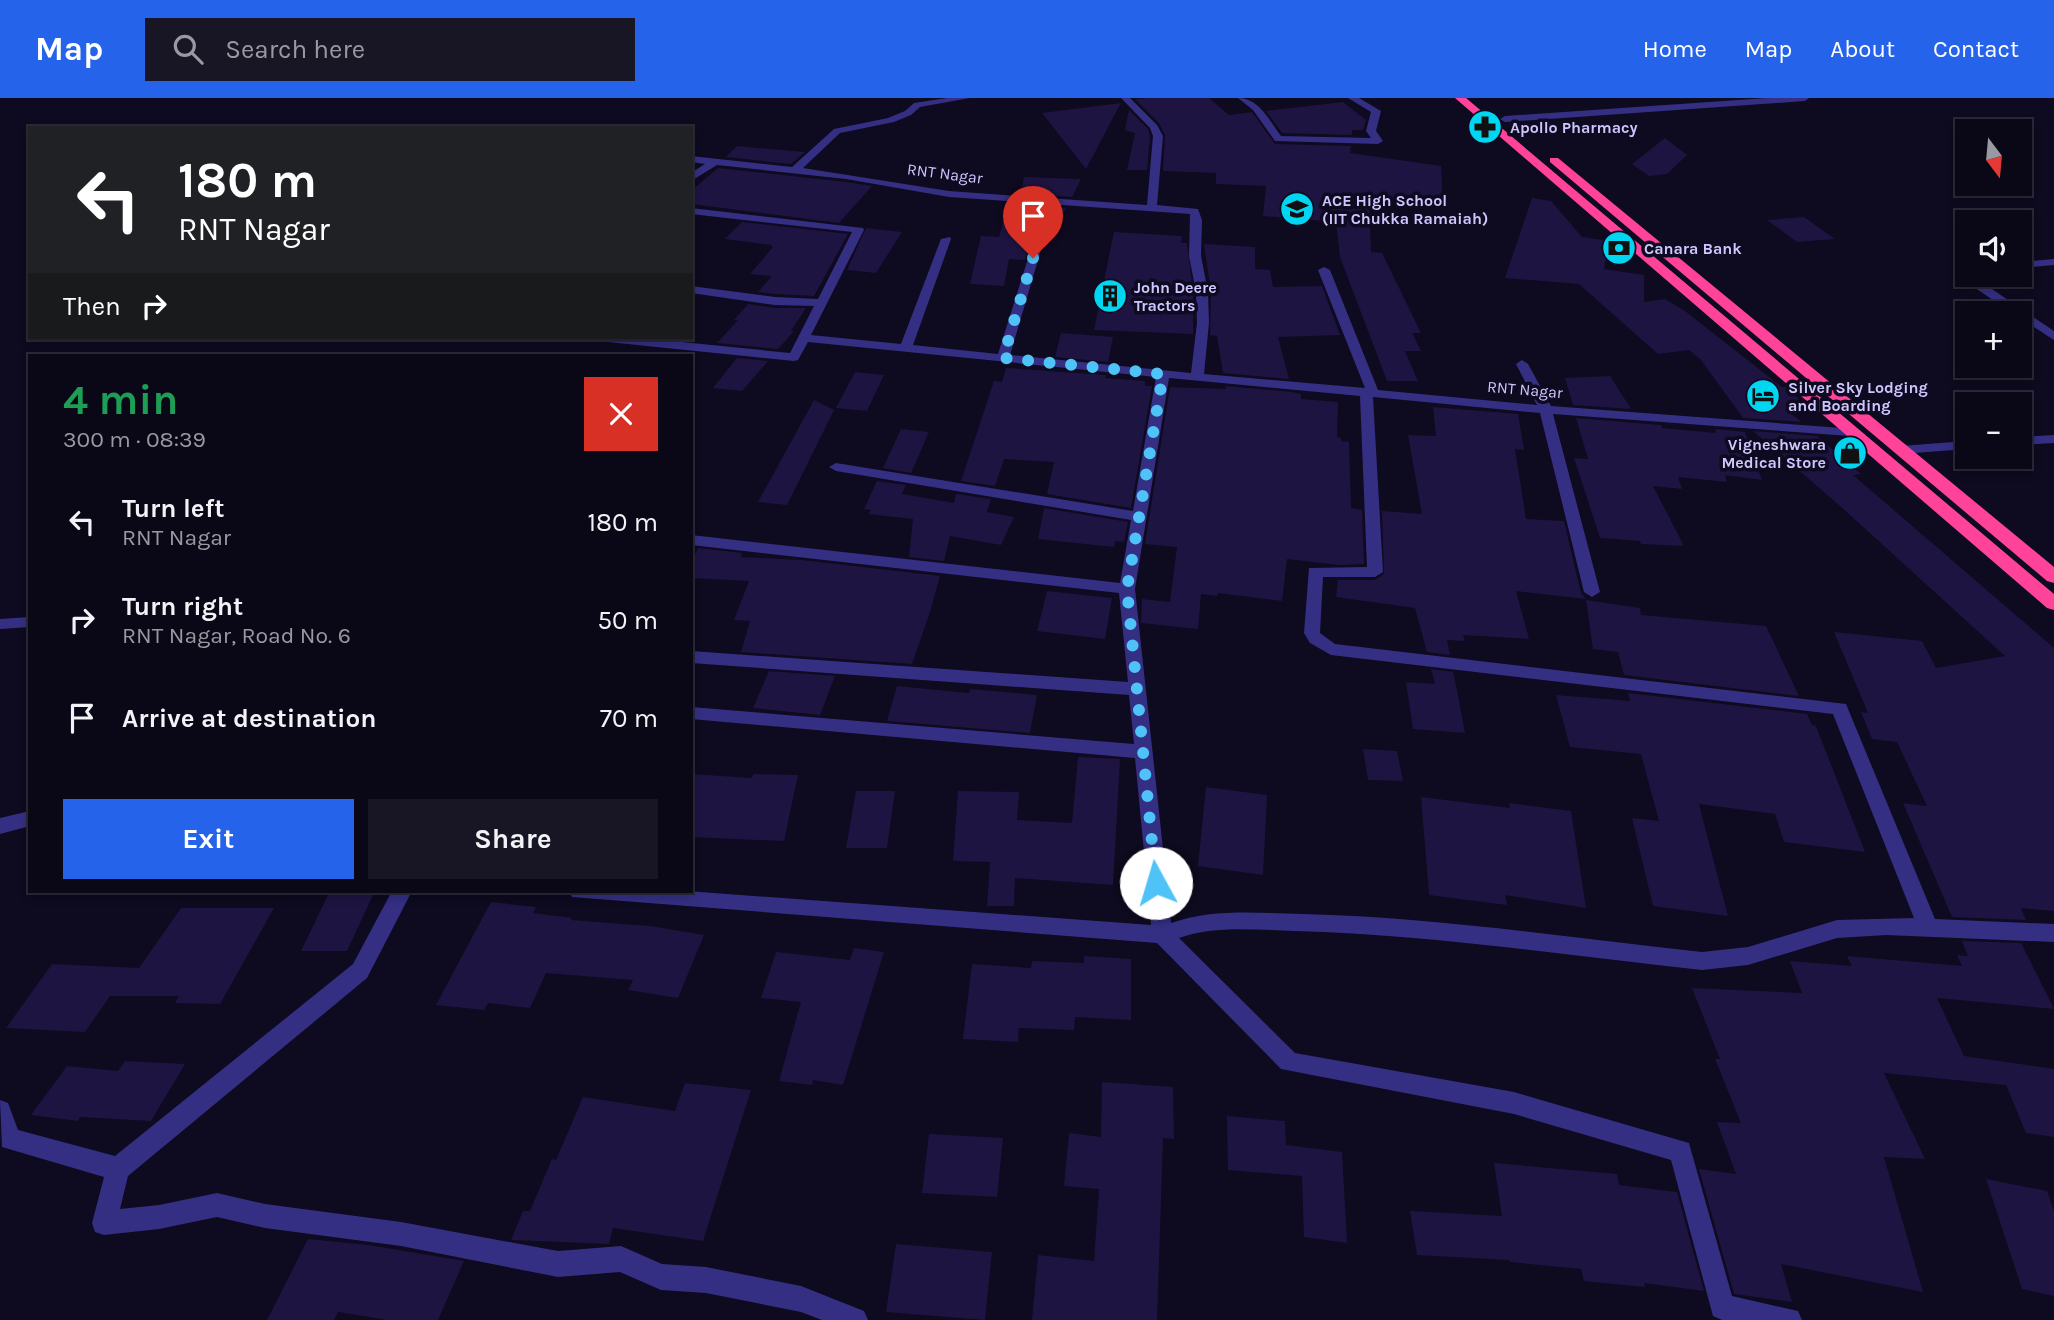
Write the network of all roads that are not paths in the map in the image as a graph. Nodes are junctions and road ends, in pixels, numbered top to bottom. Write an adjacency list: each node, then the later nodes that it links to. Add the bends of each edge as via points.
1 (965, 98): 8 (street)
2 (1125, 98): 14 (street, via 1158,136)
3 (1242, 98): 4 (street, via 1256,108 1278,139 1378,141 1371,131 1376,111)
4 (1352, 98)
5 (1460, 98): 36 (highway)
6 (1480, 98): 9 (highway)
7 (1804, 98): 9 (street)
8 (913, 101): 12 (street, via 908,113 891,120 838,131)
9 (1505, 119): 40 (highway)
10 (693, 159): 11 (street, RNT Nagar)
11 (714, 162): 12 (street, RNT Nagar); 13 (street)
12 (796, 169): 14 (street, RNT Nagar, via 949,194)
13 (693, 177)
14 (1152, 206): 33 (street, RNT Nagar, via 1196,214 1194,239 1203,323)
15 (693, 211): 23 (street, via 859,230)
16 (1041, 233): 30 (street)
17 (946, 239): 28 (street)
18 (2054, 262): 19 (street)
19 (2032, 264)
20 (1324, 270): 34 (street)
21 (1981, 287): 24 (street)
22 (693, 289): 23 (street)
23 (822, 303): 25 (street)
24 (2054, 336)
25 (804, 338): 27 (street, via 794,358); 28 (street, RNT Nagar)
26 (621, 340): 27 (street)
27 (648, 344): 29 (street)
28 (906, 348): 30 (street, RNT Nagar)
29 (633, 354)
30 (1003, 358): 32 (street, RNT Nagar)
31 (1522, 364): 35 (street)
32 (1163, 374): 33 (street, RNT Nagar); 42 (street)
33 (1198, 377): 34 (street, RNT Nagar)
34 (1370, 392): 35 (street, RNT Nagar); 58 (street, via 1375,572 1315,572 1312,633 1316,639 1331,649 1840,708)
35 (1545, 408): 36 (street, RNT Nagar); 46 (street)
36 (1850, 432): 47 (highway)
37 (2054, 439): 38 (street)
38 (2032, 440)
39 (1955, 446): 40 (street)
40 (1901, 450): 44 (highway)
41 (836, 467): 42 (street)
42 (1139, 517): 45 (street)
43 (693, 540): 45 (street)
44 (2054, 577)
45 (1127, 589): 51 (street)
46 (1592, 592)
47 (2054, 604)
48 (28, 622): 49 (street)
49 (0, 624)
50 (693, 657): 51 (street)
51 (1137, 689): 53 (street)
52 (693, 713): 53 (street)
53 (1143, 752): 60 (street)
54 (28, 819): 55 (street)
55 (0, 826)
56 (401, 893): 63 (street, via 360,971)
57 (606, 893): 60 (street)
58 (1928, 927): 59 (street); 60 (street, via 1836,929 1748,956 1702,961 1322,923 1247,920 1193,924)
59 (2054, 933)
60 (1162, 935): 65 (street, via 1289,1062 1514,1103 1681,1151 1722,1307)
61 (0, 1111): 62 (street)
62 (5, 1143): 63 (street)
63 (118, 1169): 64 (street, via 104,1223 217,1205 558,1264 621,1259 661,1277 706,1280 801,1298)
64 (855, 1320)
65 (1789, 1320)

